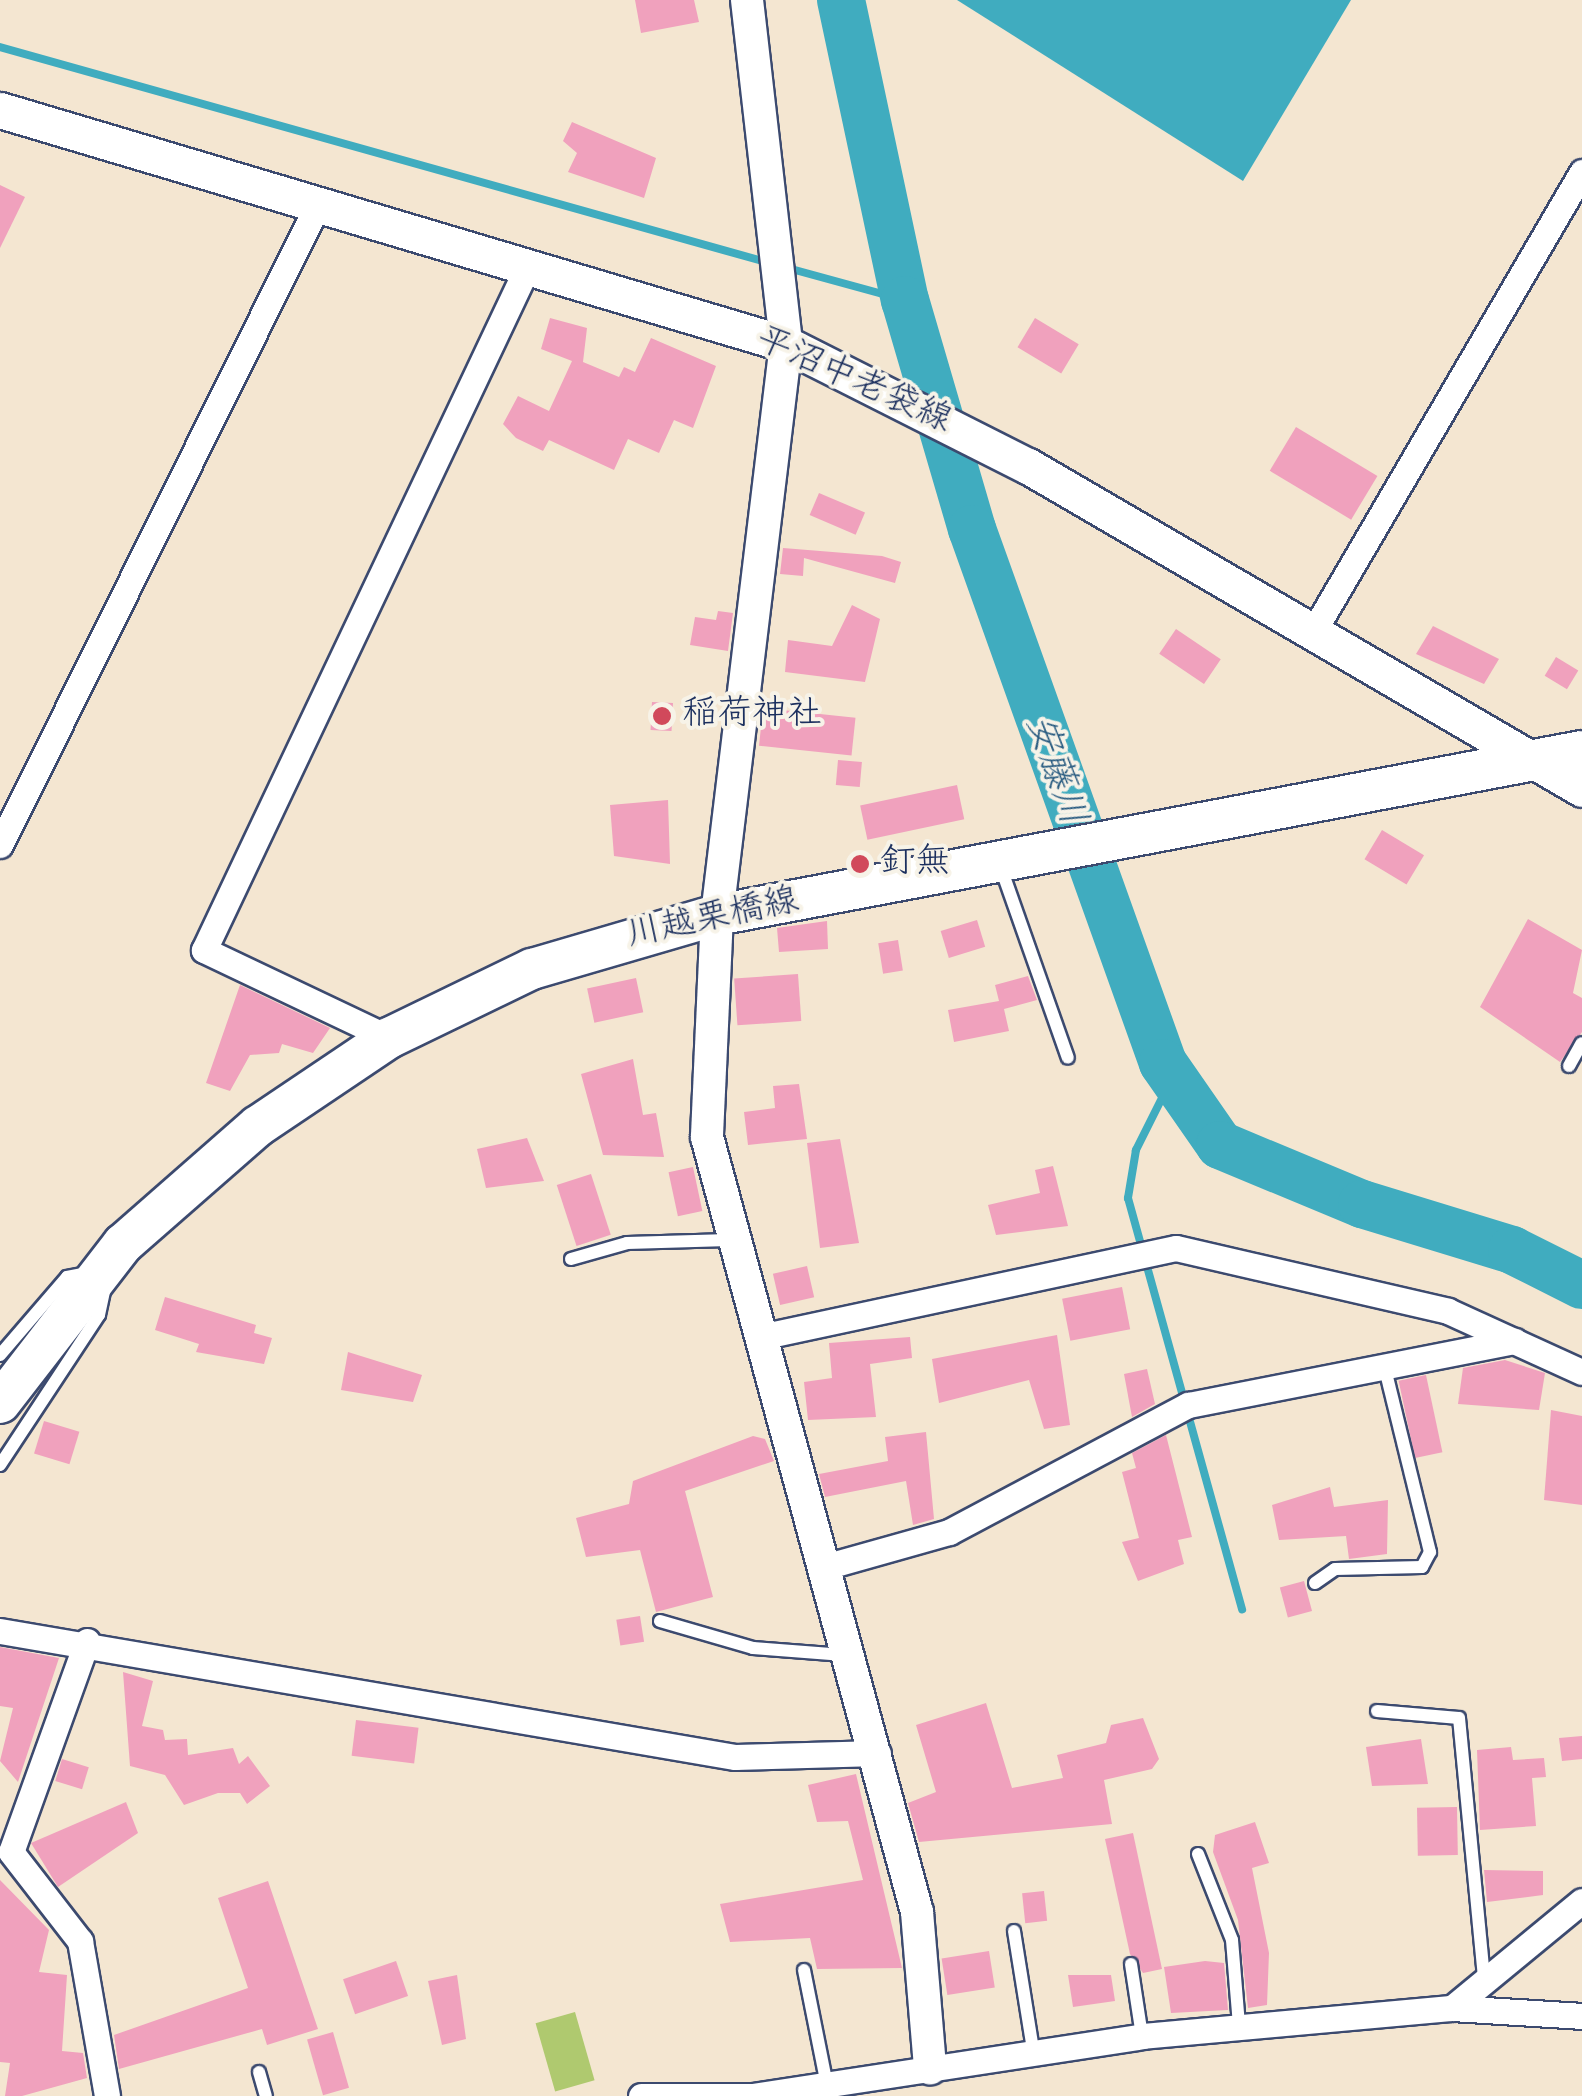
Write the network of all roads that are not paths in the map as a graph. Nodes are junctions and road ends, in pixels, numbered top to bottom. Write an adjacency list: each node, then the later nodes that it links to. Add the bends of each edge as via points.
1 (748, 0): 6 (street)
2 (0, 110): 4 (main road, 平沼中老袋線)
3 (1582, 172): 7 (street)
4 (317, 206): 5 (main road, 平沼中老袋線); 11 (street)
5 (527, 268): 6 (main road, 平沼中老袋線); 14 (street, via 204,950)
6 (786, 344): 7 (main road, 平沼中老袋線, via 1028,466); 13 (street)
7 (1312, 632): 9 (main road, 平沼中老袋線)
8 (1582, 751): 9 (main road, 川越栗橋線)
9 (1532, 760): 10 (main road, 平沼中老袋線); 12 (main road, 川越栗橋線)
10 (1582, 789)
11 (0, 844)
12 (1008, 860): 13 (main road, 川越栗橋線); 16 (lane)
13 (717, 915): 14 (main road, 川越栗橋線, via 532,969); 18 (street, via 705,1083)
14 (389, 1038): 20 (main road, 川越栗橋線, via 258,1126)
15 (1582, 1042): 17 (lane)
16 (1068, 1058)
17 (1569, 1066)
18 (729, 1240): 19 (lane, via 627,1244); 21 (street)
19 (571, 1260)
20 (106, 1270): 23 (lane, via 67,1277); 26 (main road, 川越栗橋線); 27 (lane, via 98,1315)
21 (760, 1337): 22 (street, via 1176,1248 1448,1311); 28 (street)
22 (1515, 1340): 24 (street); 25 (street)
23 (0, 1355)
24 (1383, 1362): 28 (street, via 1188,1405 949,1532); 29 (lane, via 1430,1552 1422,1567 1335,1568)
25 (1582, 1372)
26 (0, 1402)
27 (0, 1465)
28 (828, 1566): 33 (street)
29 (1314, 1584)
30 (660, 1621): 33 (lane, via 753,1648)
31 (0, 1631): 32 (street)
32 (87, 1641): 35 (street, via 735,1757); 36 (street)
33 (852, 1656): 35 (street)
34 (1378, 1711): 42 (lane, via 1460,1718)
35 (878, 1753): 48 (street, via 927,1968)
36 (6, 1850): 51 (street, via 80,1941)
37 (1198, 1854): 45 (lane, via 1232,1940)
38 (1582, 1901): 42 (street)
39 (1014, 1931): 47 (lane)
40 (1130, 1964): 46 (lane)
41 (804, 1970): 50 (lane)
42 (1484, 1979): 43 (street)
43 (1452, 2008): 44 (street); 45 (street)
44 (1582, 2016)
45 (1239, 2025): 46 (street)
46 (1142, 2036): 47 (street)
47 (1033, 2050): 48 (street)
48 (930, 2068): 50 (street)
49 (259, 2072): 52 (lane)
50 (826, 2080): 54 (street)
51 (107, 2096)
52 (266, 2096)
53 (640, 2096): 54 (street)
54 (751, 2096)

